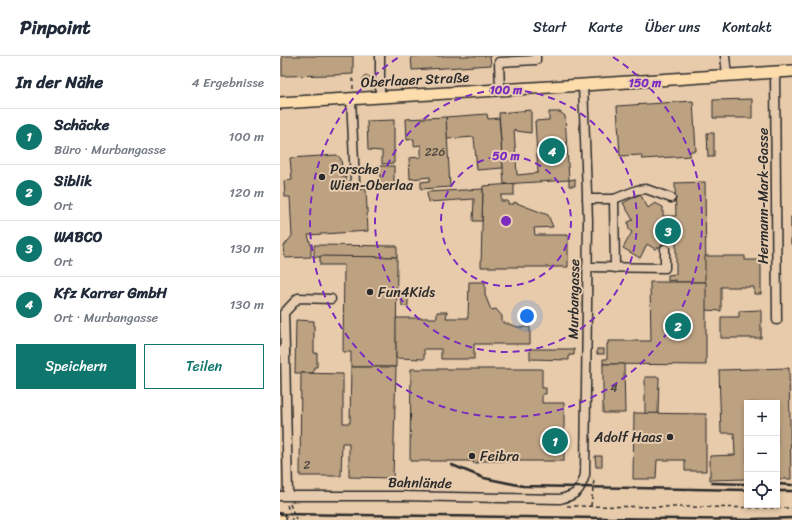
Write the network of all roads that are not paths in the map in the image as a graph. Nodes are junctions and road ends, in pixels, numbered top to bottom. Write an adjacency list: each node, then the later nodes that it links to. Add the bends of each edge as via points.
1 (380, 56): 11 (street)
2 (536, 56): 4 (street, via 536,60)
3 (725, 56): 7 (street)
4 (513, 59): 9 (street, via 499,62)
5 (792, 71): 6 (main road, Oberlaaer Straße)
6 (775, 72): 7 (main road, Oberlaaer Straße); 21 (street, Hermann-Mark-Gasse)
7 (726, 76): 8 (main road, Oberlaaer Straße)
8 (583, 86): 9 (main road, Oberlaaer Straße); 15 (street, Murbangasse)
9 (500, 90): 11 (main road, Oberlaaer Straße)
10 (352, 94): 11 (main road, Oberlaaer Straße); 12 (main road, Oberlaaer Straße); 13 (street)
11 (380, 97)
12 (280, 103)
13 (355, 182)
14 (671, 198): 16 (street, via 646,189)
15 (587, 199): 16 (street); 18 (street, Murbangasse)
16 (614, 199): 19 (street)
17 (665, 249): 19 (street, via 665,268)
18 (588, 268): 19 (street); 24 (street, Murbangasse, via 585,476 577,492)
19 (615, 268)
20 (331, 299): 22 (street, via 298,298 284,313)
21 (777, 320)
22 (283, 351): 23 (street)
23 (283, 495): 24 (street, Bahnlände)
24 (560, 499)

